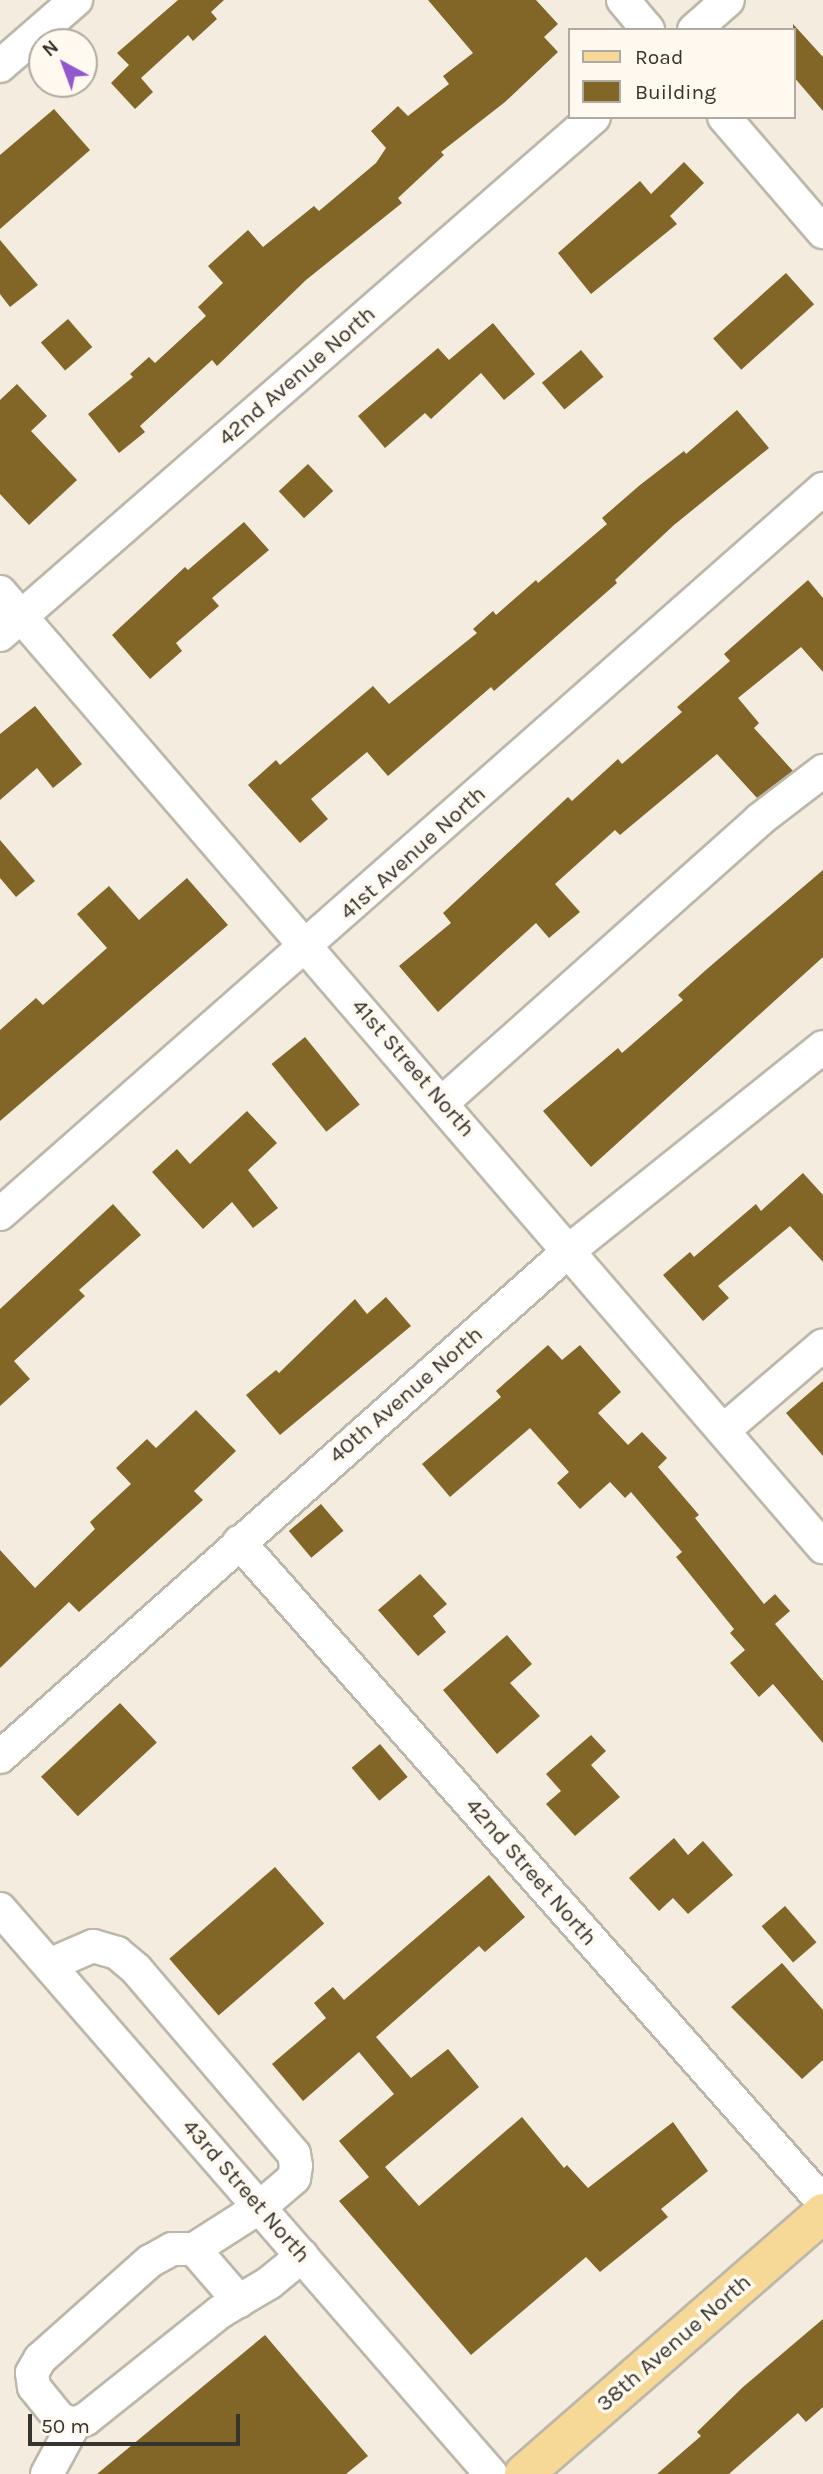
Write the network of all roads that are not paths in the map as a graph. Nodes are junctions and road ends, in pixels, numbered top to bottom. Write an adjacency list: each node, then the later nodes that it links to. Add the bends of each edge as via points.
1 (76, 0): 6 (street)
2 (623, 0): 4 (street)
3 (728, 0): 5 (street)
4 (646, 28)
5 (696, 28)
6 (0, 66)
7 (592, 119): 12 (street, 42nd Avenue North)
8 (726, 119): 9 (street)
9 (819, 218)
10 (823, 489): 14 (street, 41st Avenue North)
11 (0, 592): 12 (street, 41st Street North)
12 (10, 625): 14 (street, 41st Street North)
13 (823, 771): 16 (street, via 760,820)
14 (306, 947): 16 (street, 41st Street North); 17 (street, 41st Avenue North)
15 (823, 1047): 18 (street, 40th Avenue North)
16 (443, 1102): 18 (street, 41st Street North)
17 (0, 1214)
18 (571, 1249): 20 (street, 41st Street North); 21 (street, 40th Avenue North)
19 (823, 1345): 20 (street)
20 (724, 1430): 22 (street, 41st Street North)
21 (239, 1542): 23 (street, 40th Avenue North); 26 (street, 42nd Street North)
22 (823, 1547)
23 (0, 1757)
24 (0, 1909): 25 (street, 43rd Street North)
25 (49, 1965): 27 (street, 43rd Street North); 27 (street, via 93,1946 117,1953 136,1969 294,2154 294,2178)
26 (823, 2202)
27 (260, 2207): 29 (street); 30 (street, 43rd Street North)
28 (823, 2213): 35 (main road, 38th Avenue North)
29 (194, 2249): 31 (street); 32 (street, via 172,2249 150,2261 40,2359 32,2373 34,2387 60,2419)
30 (302, 2256): 31 (street); 34 (street, 43rd Street North)
31 (239, 2301): 32 (street)
32 (74, 2424): 33 (street)
33 (47, 2474)
34 (491, 2474)
35 (524, 2474)

